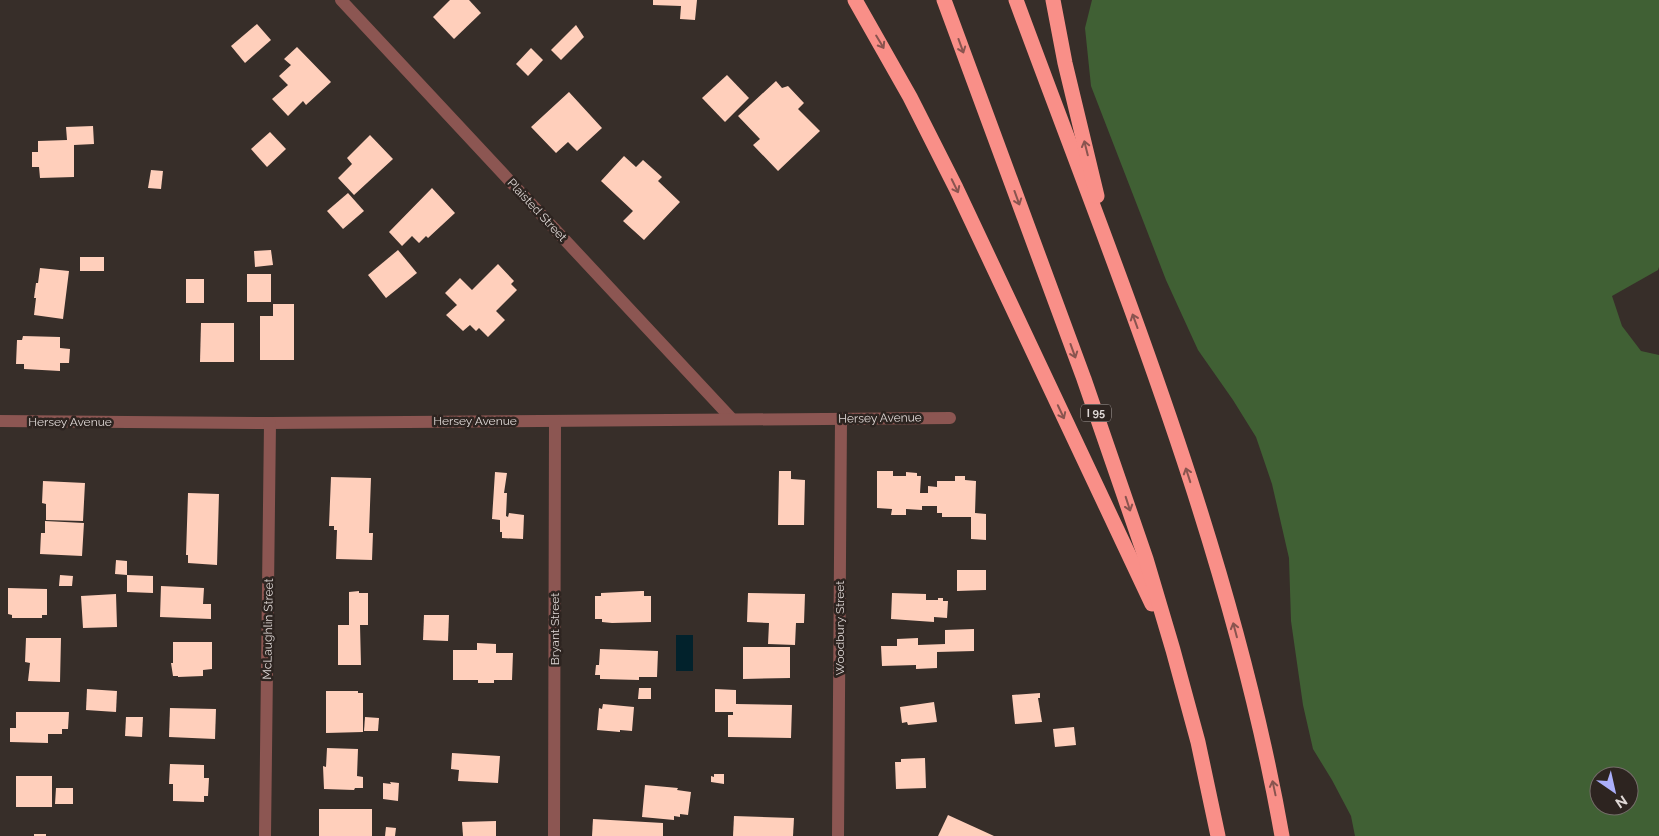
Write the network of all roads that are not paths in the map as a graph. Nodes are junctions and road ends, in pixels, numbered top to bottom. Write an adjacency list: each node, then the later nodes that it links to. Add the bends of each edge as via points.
1 (341, 0): 8 (street, Plaisted Street)
2 (855, 0): 13 (highway, one-way to 13, via 910,97 956,188)
3 (944, 0): 13 (highway, I 95, one-way to 13, via 1116,469)
4 (1016, 0): 6 (highway)
5 (1053, 0): 6 (highway, one-way to 5)
6 (1114, 264): 18 (highway, one-way to 6, via 1254,700 1228,602 1179,445)
7 (950, 418): 9 (street, Hersey Avenue)
8 (732, 419): 9 (street, Hersey Avenue); 11 (street, Hersey Avenue)
9 (842, 419): 16 (street, Woodbury Street)
10 (0, 421): 12 (street, Hersey Avenue)
11 (555, 421): 12 (street, Hersey Avenue); 15 (street, Bryant Street)
12 (270, 423): 14 (street, McLaughlin Street)
13 (1173, 650): 17 (highway, I 95, via 1198,742)
14 (265, 836)
15 (554, 836)
16 (838, 836)
17 (1218, 836)
18 (1282, 836)

